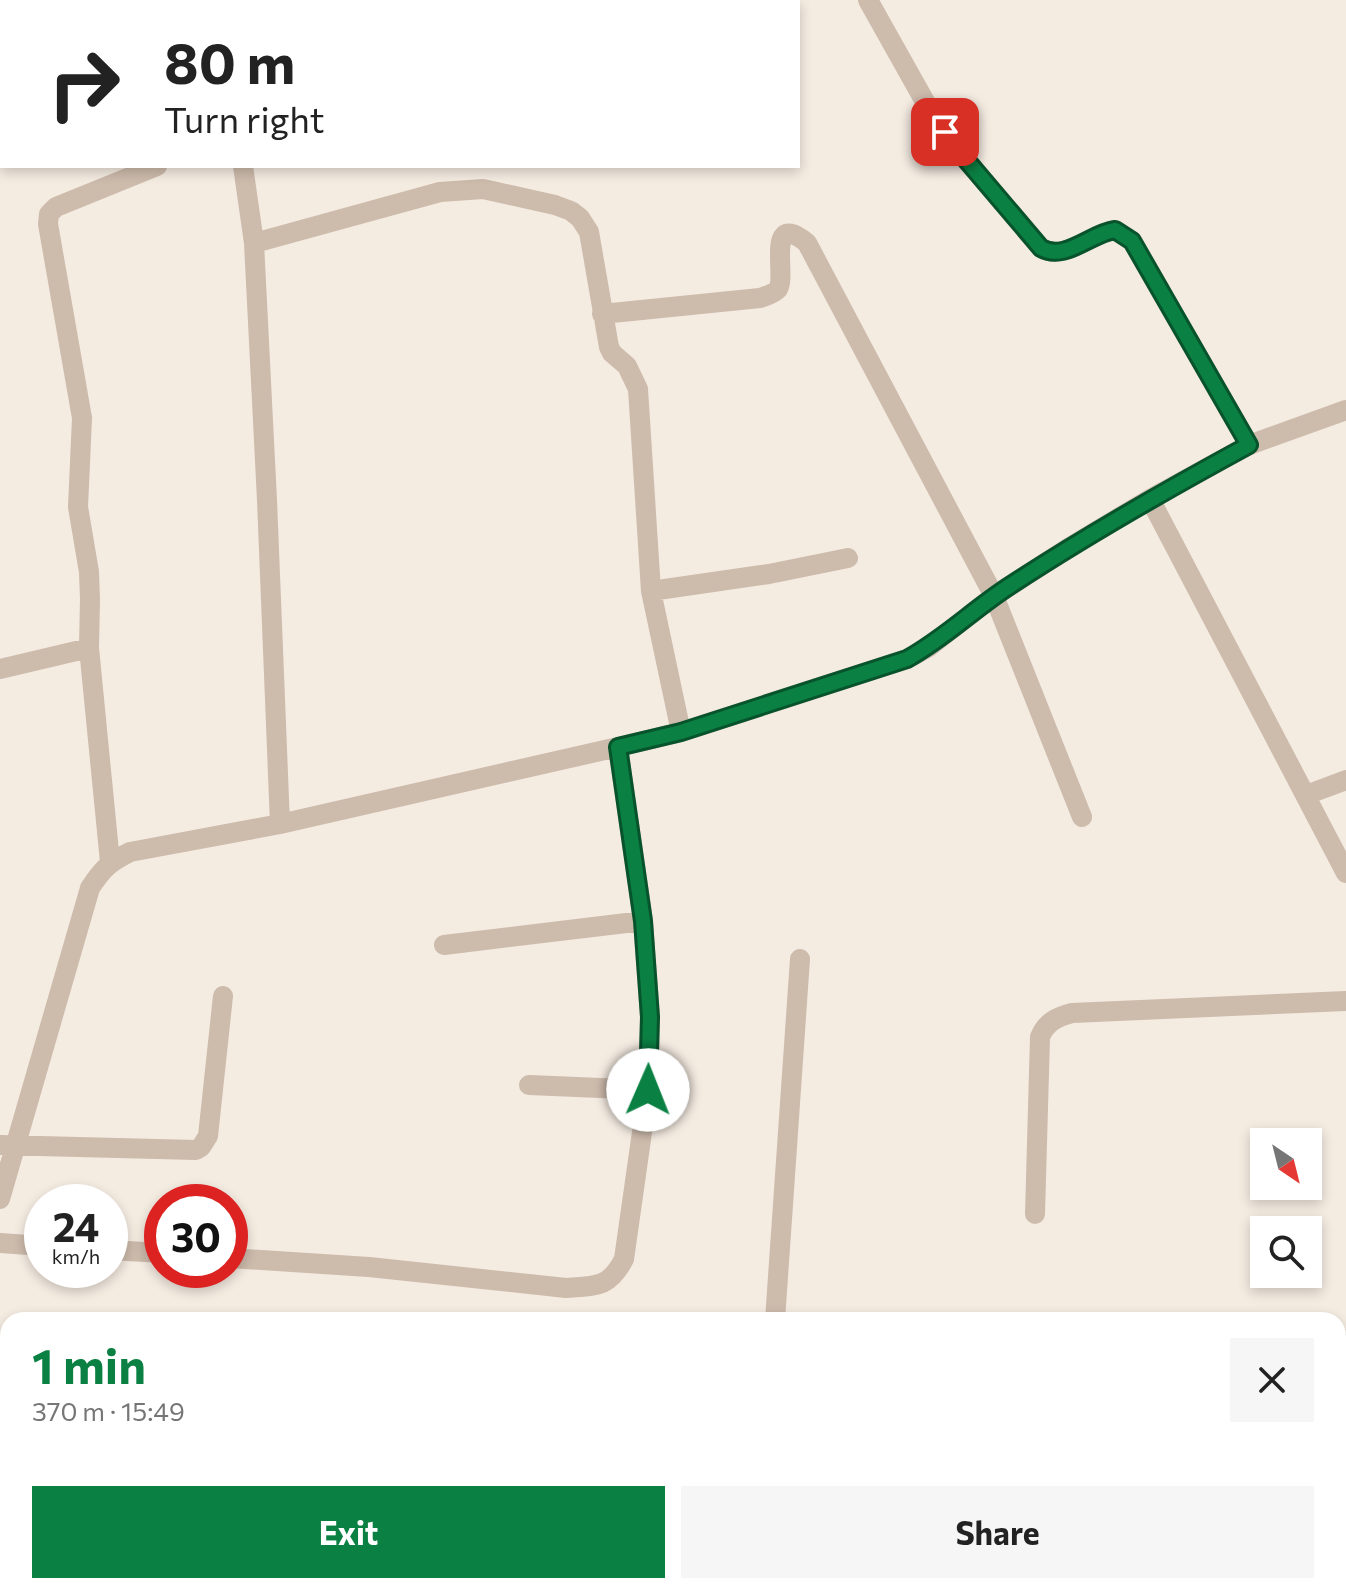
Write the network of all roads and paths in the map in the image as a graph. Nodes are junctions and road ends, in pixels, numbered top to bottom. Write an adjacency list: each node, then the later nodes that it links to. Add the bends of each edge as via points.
1 (868, 0): 7 (street, via 933,116 1041,248 1059,253 1115,230 1132,241)
2 (152, 168): 12 (street, via 49,214 82,418 78,507 89,572)
3 (243, 168): 4 (street)
4 (254, 243): 5 (street, via 440,192 483,189 555,205 580,218 589,232); 19 (street)
5 (602, 314): 10 (street, via 609,347 627,366 638,389); 11 (street, via 770,295 781,281 779,244 790,234 798,235 807,243)
6 (1346, 410): 7 (street)
7 (1249, 445): 8 (street)
8 (1150, 499): 11 (street); 17 (street)
9 (848, 558): 10 (street)
10 (651, 591): 14 (street)
11 (994, 596): 14 (street, via 907,659); 18 (street)
12 (89, 648): 13 (street); 20 (street)
13 (0, 669)
14 (681, 732): 15 (street)
15 (618, 747): 19 (street); 22 (street)
16 (1346, 780): 17 (street)
17 (1306, 795): 21 (street)
18 (1082, 817)
19 (280, 824): 20 (street, via 130,852)
20 (110, 862): 29 (street, via 90,888)
21 (1346, 873)
22 (643, 921): 23 (street); 28 (street, via 650,1017)
23 (444, 945)
24 (800, 959): 35 (street)
25 (223, 996): 29 (street, via 208,1136 201,1147)
26 (1346, 1001): 31 (street, via 1072,1013 1050,1022 1040,1037)
27 (529, 1085): 28 (street)
28 (648, 1090): 34 (street, via 624,1259 610,1280 597,1286 566,1288)
29 (8, 1145): 30 (street)
30 (0, 1199)
31 (1035, 1214)
32 (0, 1243): 33 (street)
33 (24, 1245)
34 (248, 1259)
35 (776, 1312)

